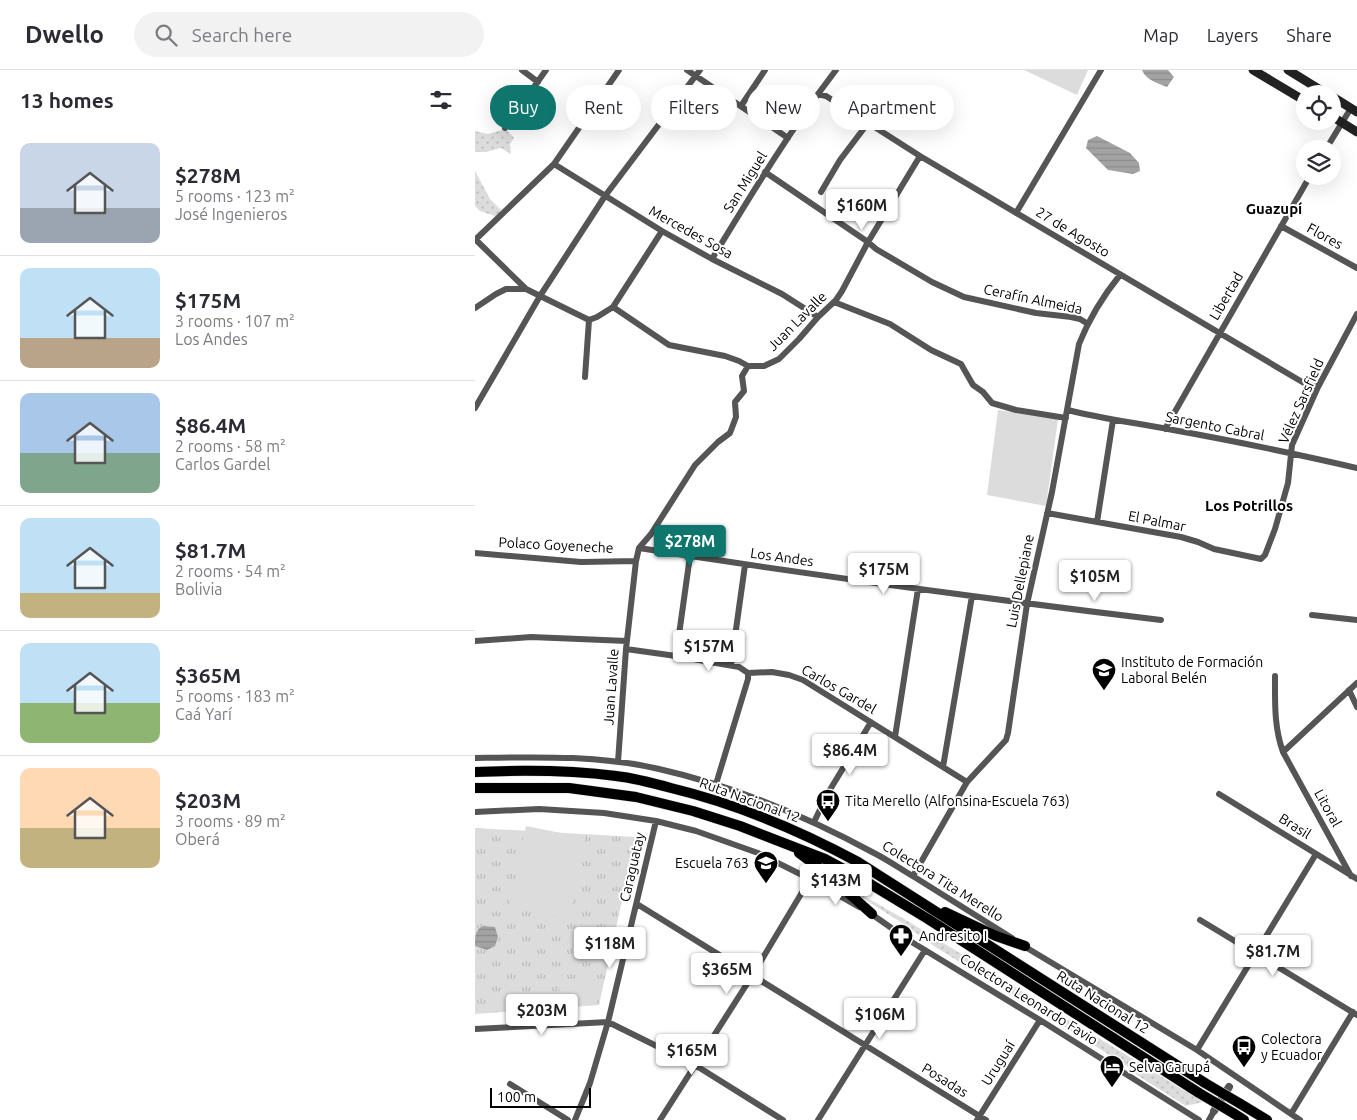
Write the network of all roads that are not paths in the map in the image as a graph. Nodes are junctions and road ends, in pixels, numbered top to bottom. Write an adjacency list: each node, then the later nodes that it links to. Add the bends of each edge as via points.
1 (522, 70): 11 (street)
2 (546, 70): 11 (street)
3 (619, 70): 26 (street)
4 (687, 70): 10 (street)
5 (765, 70): 17 (street)
6 (836, 70): 14 (street, San Miguel)
7 (1101, 70): 31 (street)
8 (1253, 70): 15 (main road)
9 (1287, 70): 13 (main road)
10 (698, 73): 17 (street); 30 (street)
11 (538, 82): 12 (street)
12 (536, 85)
13 (1312, 85)
14 (820, 91)
15 (1296, 96)
16 (1341, 102): 18 (main road)
17 (741, 106): 24 (street)
18 (1354, 110): 19 (street)
19 (1341, 123): 23 (main road)
20 (793, 130): 24 (street, San Miguel)
21 (863, 130): 29 (street)
22 (879, 130): 25 (street, 27 de Agosto)
23 (1357, 132)
24 (788, 138): 27 (street, San Miguel)
25 (919, 156): 31 (street, 27 de Agosto); 35 (street, Juan Lavalle)
26 (554, 164): 30 (street, Mercedes Sosa); 34 (street)
27 (765, 172): 35 (street, Cerafín Almeida); 36 (street, San Miguel)
28 (1305, 185): 32 (street, Libertad)
29 (821, 192)
30 (605, 196): 33 (street, Mercedes Sosa); 40 (street)
31 (1016, 213): 38 (street, 27 de Agosto)
32 (1281, 226): 37 (street, Flores); 48 (street, Libertad)
33 (662, 231): 36 (street, Mercedes Sosa); 42 (street)
34 (475, 240): 39 (street)
35 (868, 242): 41 (street, Juan Lavalle); 47 (street, Cerafín Almeida, via 932,282 964,297 1081,319)
36 (712, 259): 45 (street, Mercedes Sosa, via 782,294)
37 (1357, 268)
38 (1120, 275): 47 (street, Luis Dellepiane); 48 (street, 27 de Agosto)
39 (526, 289): 40 (street); 43 (street, via 506,289)
40 (540, 296): 46 (street); 52 (street)
41 (834, 302): 45 (street, Juan Lavalle); 54 (street, via 891,324 931,350 961,364 973,385 992,403)
42 (613, 307): 46 (street); 49 (street, via 669,345 725,356)
43 (475, 308)
44 (1357, 314): 51 (street, Vélez Sarsfield)
45 (818, 317): 49 (street, Juan Lavalle, via 779,359 764,366)
46 (589, 320): 50 (street)
47 (1088, 324): 53 (street, Luis Dellepiane, via 1079,344)
48 (1219, 334): 51 (street, 27 de Agosto, via 1304,383); 56 (street, Libertad)
49 (748, 366): 61 (street, Juan Lavalle, via 742,376 744,391 735,402 736,416 730,433 695,465)
50 (585, 377)
51 (1318, 387): 57 (street, Vélez Sarsfield)
52 (475, 408)
53 (1068, 410): 54 (street, Luis Dellepiane); 55 (street, Sargento Cabral)
54 (1066, 418): 59 (street, Luis Dellepiane)
55 (1113, 420): 56 (street, Sargento Cabral); 60 (street)
56 (1165, 429): 57 (street, Sargento Cabral)
57 (1290, 453): 58 (street, Sargento Cabral); 64 (street, Vélez Sarsfield, via 1290,471 1282,506)
58 (1357, 468)
59 (1047, 513): 60 (street, El Palmar); 69 (street, Luis Dellepiane)
60 (1097, 522): 64 (street, El Palmar, via 1181,538)
61 (639, 548): 63 (street, Los Andes); 65 (street, Juan Lavalle)
62 (475, 553): 65 (street, Polaco Goyeneche, via 581,562)
63 (690, 556): 66 (street, Los Andes); 76 (street)
64 (1261, 559)
65 (636, 561): 74 (street, Juan Lavalle)
66 (745, 565): 67 (street, Los Andes); 77 (street)
67 (918, 589): 68 (street, Los Andes); 84 (street)
68 (971, 596): 69 (street, Los Andes); 88 (street)
69 (1027, 604): 71 (street, Los Andes); 90 (street, Luis Dellepiane, via 1006,740)
70 (1312, 615): 72 (street)
71 (1161, 620)
72 (1357, 620)
73 (475, 641): 74 (street, via 531,638)
74 (627, 641): 75 (street, Juan Lavalle)
75 (626, 649): 76 (street, Carlos Gardel); 87 (street, Juan Lavalle)
76 (677, 656): 77 (street, Carlos Gardel)
77 (731, 665): 78 (street, Carlos Gardel)
78 (748, 673): 83 (street, Carlos Gardel, via 772,672 803,680); 91 (street)
79 (1275, 676): 85 (street, Litoral, via 1276,721)
80 (1357, 683): 81 (street)
81 (1349, 690): 82 (street); 85 (street)
82 (1357, 707)
83 (871, 722): 84 (street, Carlos Gardel); 96 (street)
84 (895, 736): 88 (street, Carlos Gardel)
85 (1283, 752): 100 (street, Litoral)
86 (475, 758): 87 (street, Colectora Tita Merello, via 559,756)
87 (618, 762): 91 (street, Colectora Tita Merello, via 659,768)
88 (943, 767): 90 (street, Carlos Gardel)
89 (475, 772): 102 (highway, Ruta Nacional 12, via 567,772 617,776 696,794 747,811 828,846)
90 (967, 782): 99 (street, Luis Dellepiane)
91 (716, 784): 96 (street, Colectora Tita Merello)
92 (475, 788): 97 (highway, Ruta Nacional 12, via 569,788 636,797 693,811)
93 (1219, 794): 98 (street, Brasil)
94 (475, 812): 95 (street, via 539,809 604,813)
95 (656, 821): 101 (street, via 752,851); 103 (street, Caraguatay)
96 (814, 822): 99 (street, Colectora Tita Merello)
97 (781, 842): 104 (highway, via 825,872); 131 (highway, Ruta Nacional 12, bridge, via 825,859 862,879)
98 (1317, 854): 100 (street, Brasil); 108 (street)
99 (913, 876): 106 (street, Colectora Tita Merello)
100 (1355, 876)
101 (810, 879): 104 (street, Colectora Leonardo Favio); 109 (street)
102 (902, 891): 106 (highway, via 996,936); 132 (highway, Ruta Nacional 12, bridge)
103 (637, 904): 109 (street, Posadas); 112 (street, Caraguatay)
104 (872, 914): 107 (street, Colectora Leonardo Favio)
105 (1201, 920): 108 (street)
106 (1025, 946): 115 (street, Colectora Tita Merello)
107 (925, 950): 111 (street, Colectora Leonardo Favio); 114 (street)
108 (1255, 953): 110 (street); 115 (street)
109 (752, 976): 114 (street, Posadas); 116 (street)
110 (1355, 1014): 121 (street)
111 (1040, 1020): 122 (street, Uruguaí); 129 (street, Colectora Leonardo Favio)
112 (607, 1022): 113 (street); 116 (street); 124 (street, Caraguatay, via 590,1083)
113 (475, 1029)
114 (864, 1045): 122 (street, Posadas); 127 (street)
115 (1197, 1050): 117 (street, Colectora Tita Merello)
116 (695, 1065): 125 (street); 126 (street)
117 (1236, 1076): 119 (street); 121 (street, Colectora Tita Merello)
118 (509, 1084): 123 (street)
119 (1229, 1087): 120 (street)
120 (1214, 1111): 130 (street)
121 (1291, 1114): 133 (street, Colectora Tita Merello)
122 (978, 1118): 128 (street, Posadas)
123 (568, 1120)
124 (575, 1120)
125 (660, 1120)
126 (783, 1120)
127 (818, 1120)
128 (986, 1120)
129 (1199, 1120)
130 (1209, 1120)
131 (1244, 1120)
132 (1267, 1120)
133 (1301, 1120)

